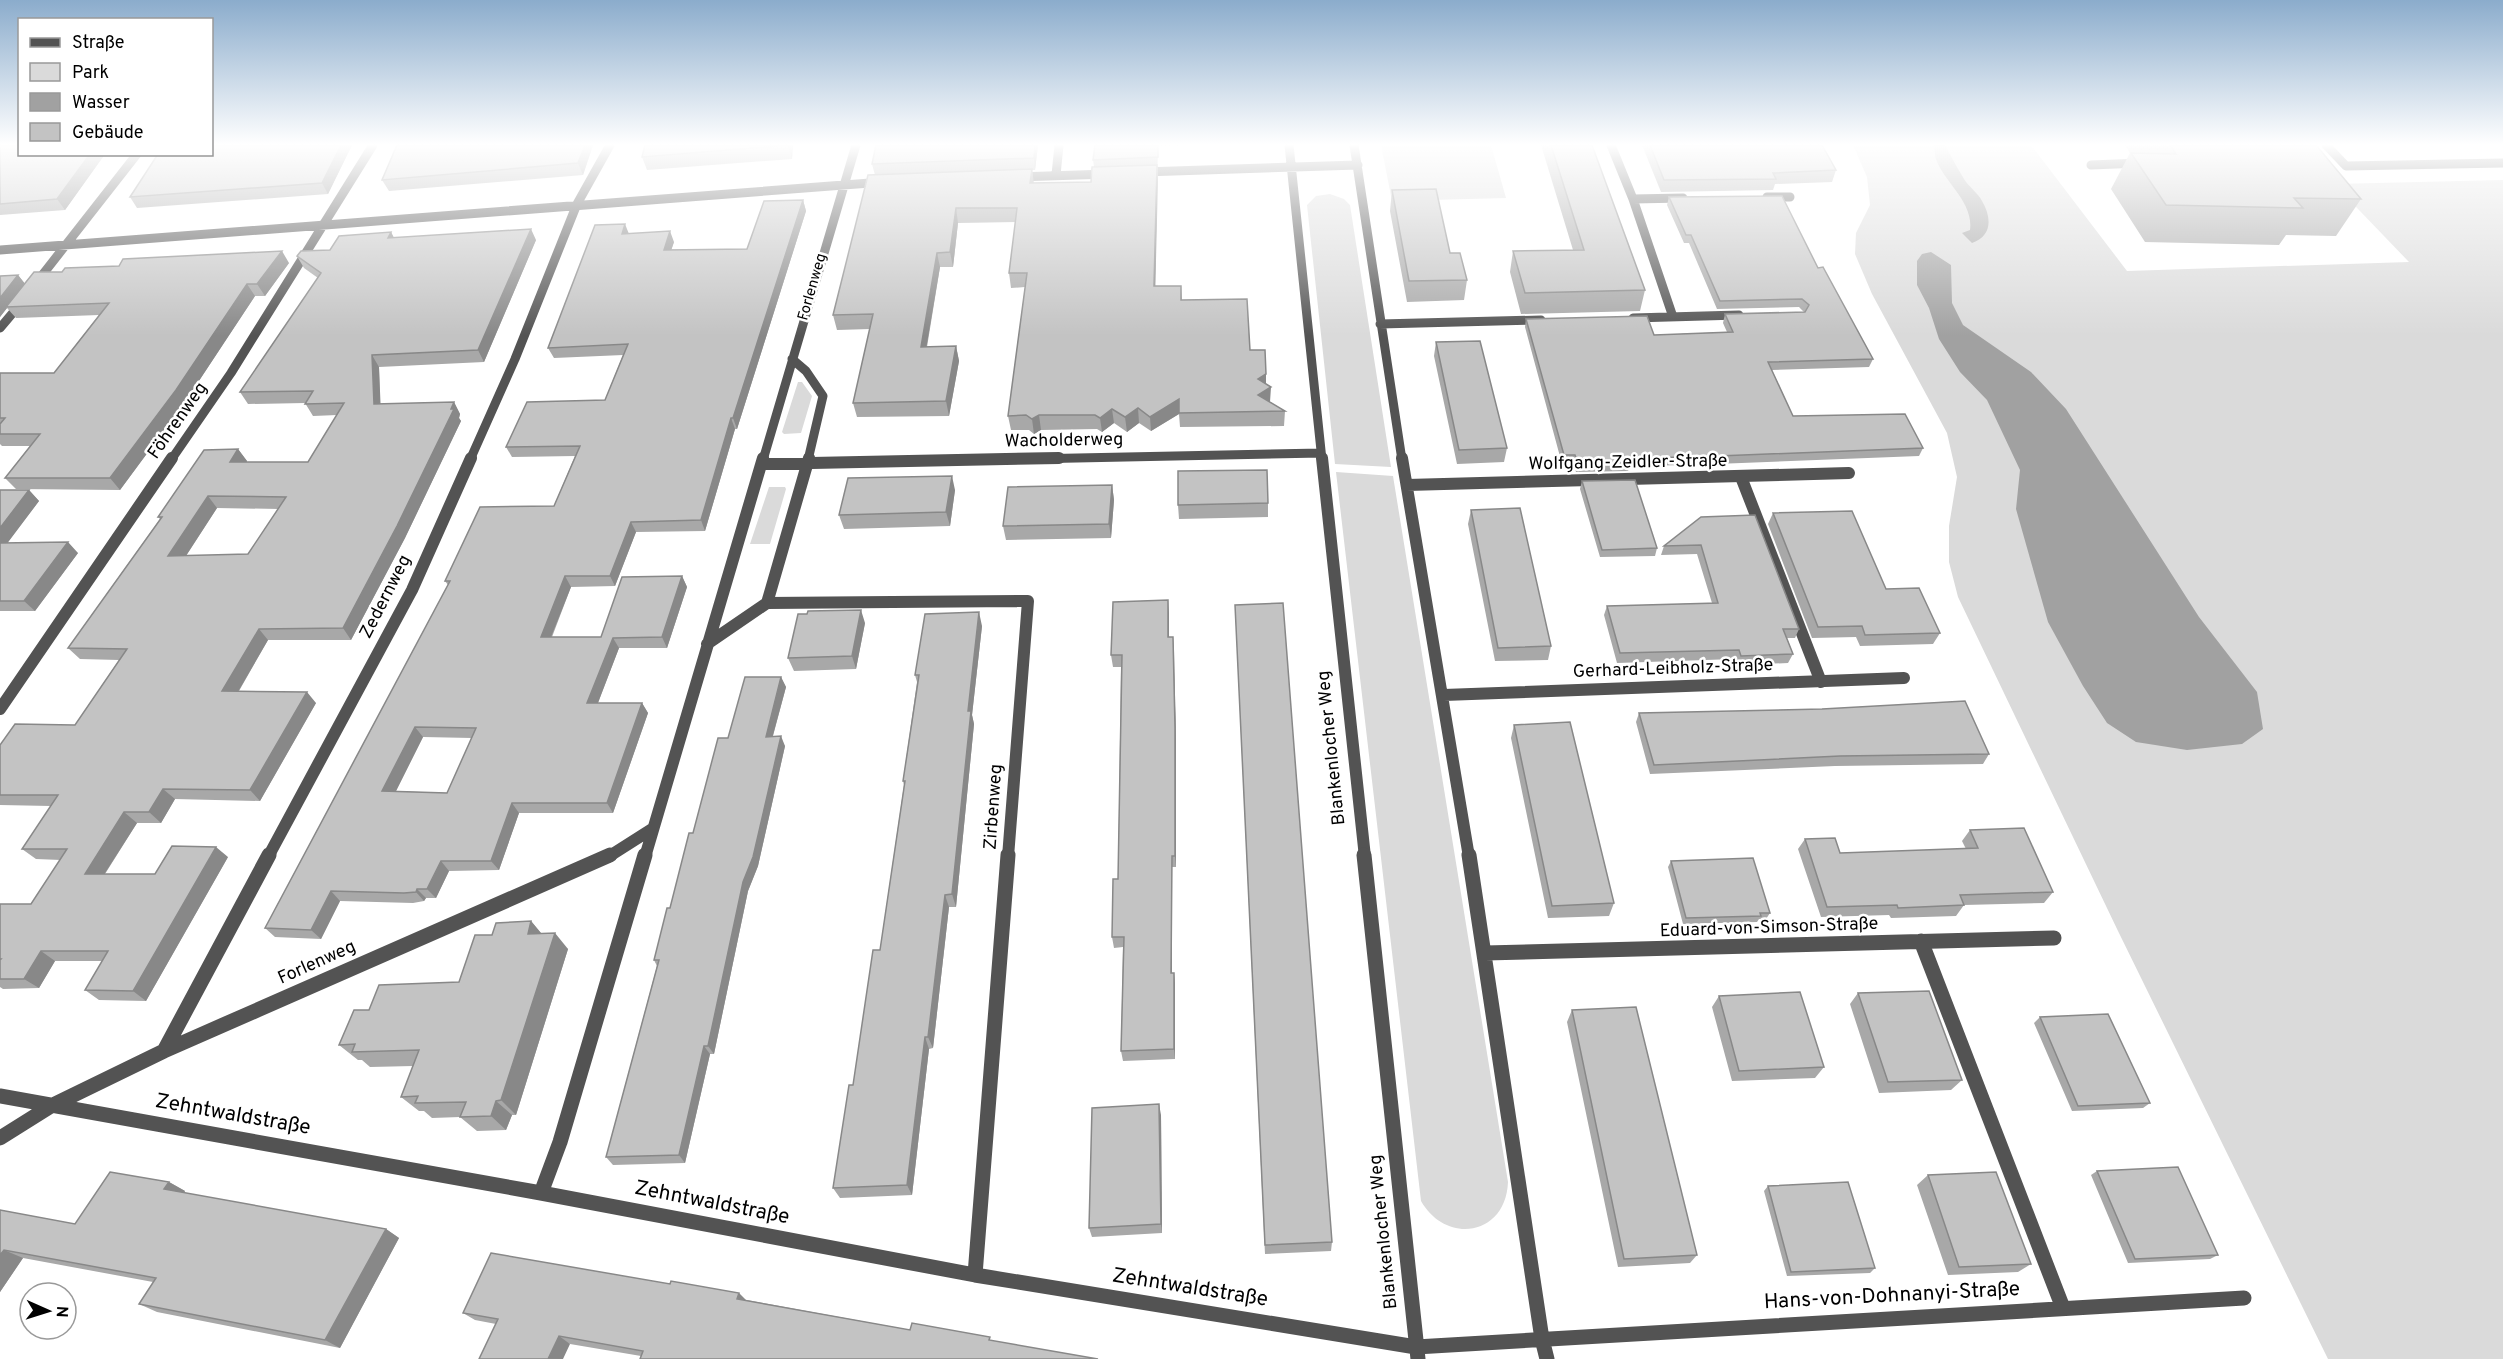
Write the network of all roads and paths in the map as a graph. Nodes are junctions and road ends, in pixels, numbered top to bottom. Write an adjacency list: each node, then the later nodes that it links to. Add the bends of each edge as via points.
1 (95, 208): 10 (street)
2 (334, 208): 9 (street, Föhrenweg)
3 (521, 208): 9 (street)
4 (575, 208): 35 (street, Zedernweg, via 515,359 412,590)
5 (836, 208): 18 (street, Forlenweg)
6 (1296, 208): 19 (street, Blankenlocher Weg)
7 (1364, 208): 16 (street)
8 (1636, 208): 13 (street)
9 (325, 224): 10 (street); 30 (street, Föhrenweg, via 231,373)
10 (68, 244): 11 (street); 17 (street)
11 (0, 250)
12 (1754, 315): 13 (street)
13 (1673, 317): 14 (street)
14 (1626, 318)
15 (1556, 320): 16 (street)
16 (1380, 324): 24 (street)
17 (0, 328)
18 (792, 359): 20 (street, via 806,371 823,396); 21 (street, Forlenweg)
19 (1321, 453): 20 (street, Wacholderweg); 44 (street, Blankenlocher Weg)
20 (808, 461): 21 (street); 25 (street)
21 (763, 464): 26 (street, Forlenweg)
22 (1849, 473): 23 (street, Wolfgang-Zeidler-Straße)
23 (1741, 477): 24 (street, Wolfgang-Zeidler-Straße); 28 (street)
24 (1407, 485): 29 (street)
25 (767, 603): 26 (street); 40 (street, Zirbenweg, via 1028,601)
26 (707, 644): 31 (street, Forlenweg)
27 (1904, 678): 28 (street, Gerhard-Leibholz-Straße)
28 (1821, 682): 29 (street, Gerhard-Leibholz-Straße)
29 (1444, 695): 34 (street)
30 (0, 709)
31 (652, 829): 35 (street, Forlenweg, via 604,859); 39 (street, Forlenweg, via 560,1142)
32 (2054, 938): 33 (street, Eduard-von-Simson-Straße)
33 (1921, 941): 34 (street, Eduard-von-Simson-Straße); 42 (street)
34 (1485, 953): 43 (street)
35 (164, 1051): 37 (street, Forlenweg)
36 (0, 1096): 37 (street, Zehntwaldstraße)
37 (51, 1106): 38 (street, Forlenweg); 39 (street, Zehntwaldstraße)
38 (0, 1138)
39 (541, 1193): 40 (street, Zehntwaldstraße)
40 (975, 1275): 44 (street, Zehntwaldstraße)
41 (2244, 1298): 42 (street, Hans-von-Dohnanyi-Straße)
42 (2063, 1308): 43 (street, Hans-von-Dohnanyi-Straße)
43 (1542, 1339): 44 (street); 45 (street)
44 (1417, 1353)
45 (1547, 1359)

